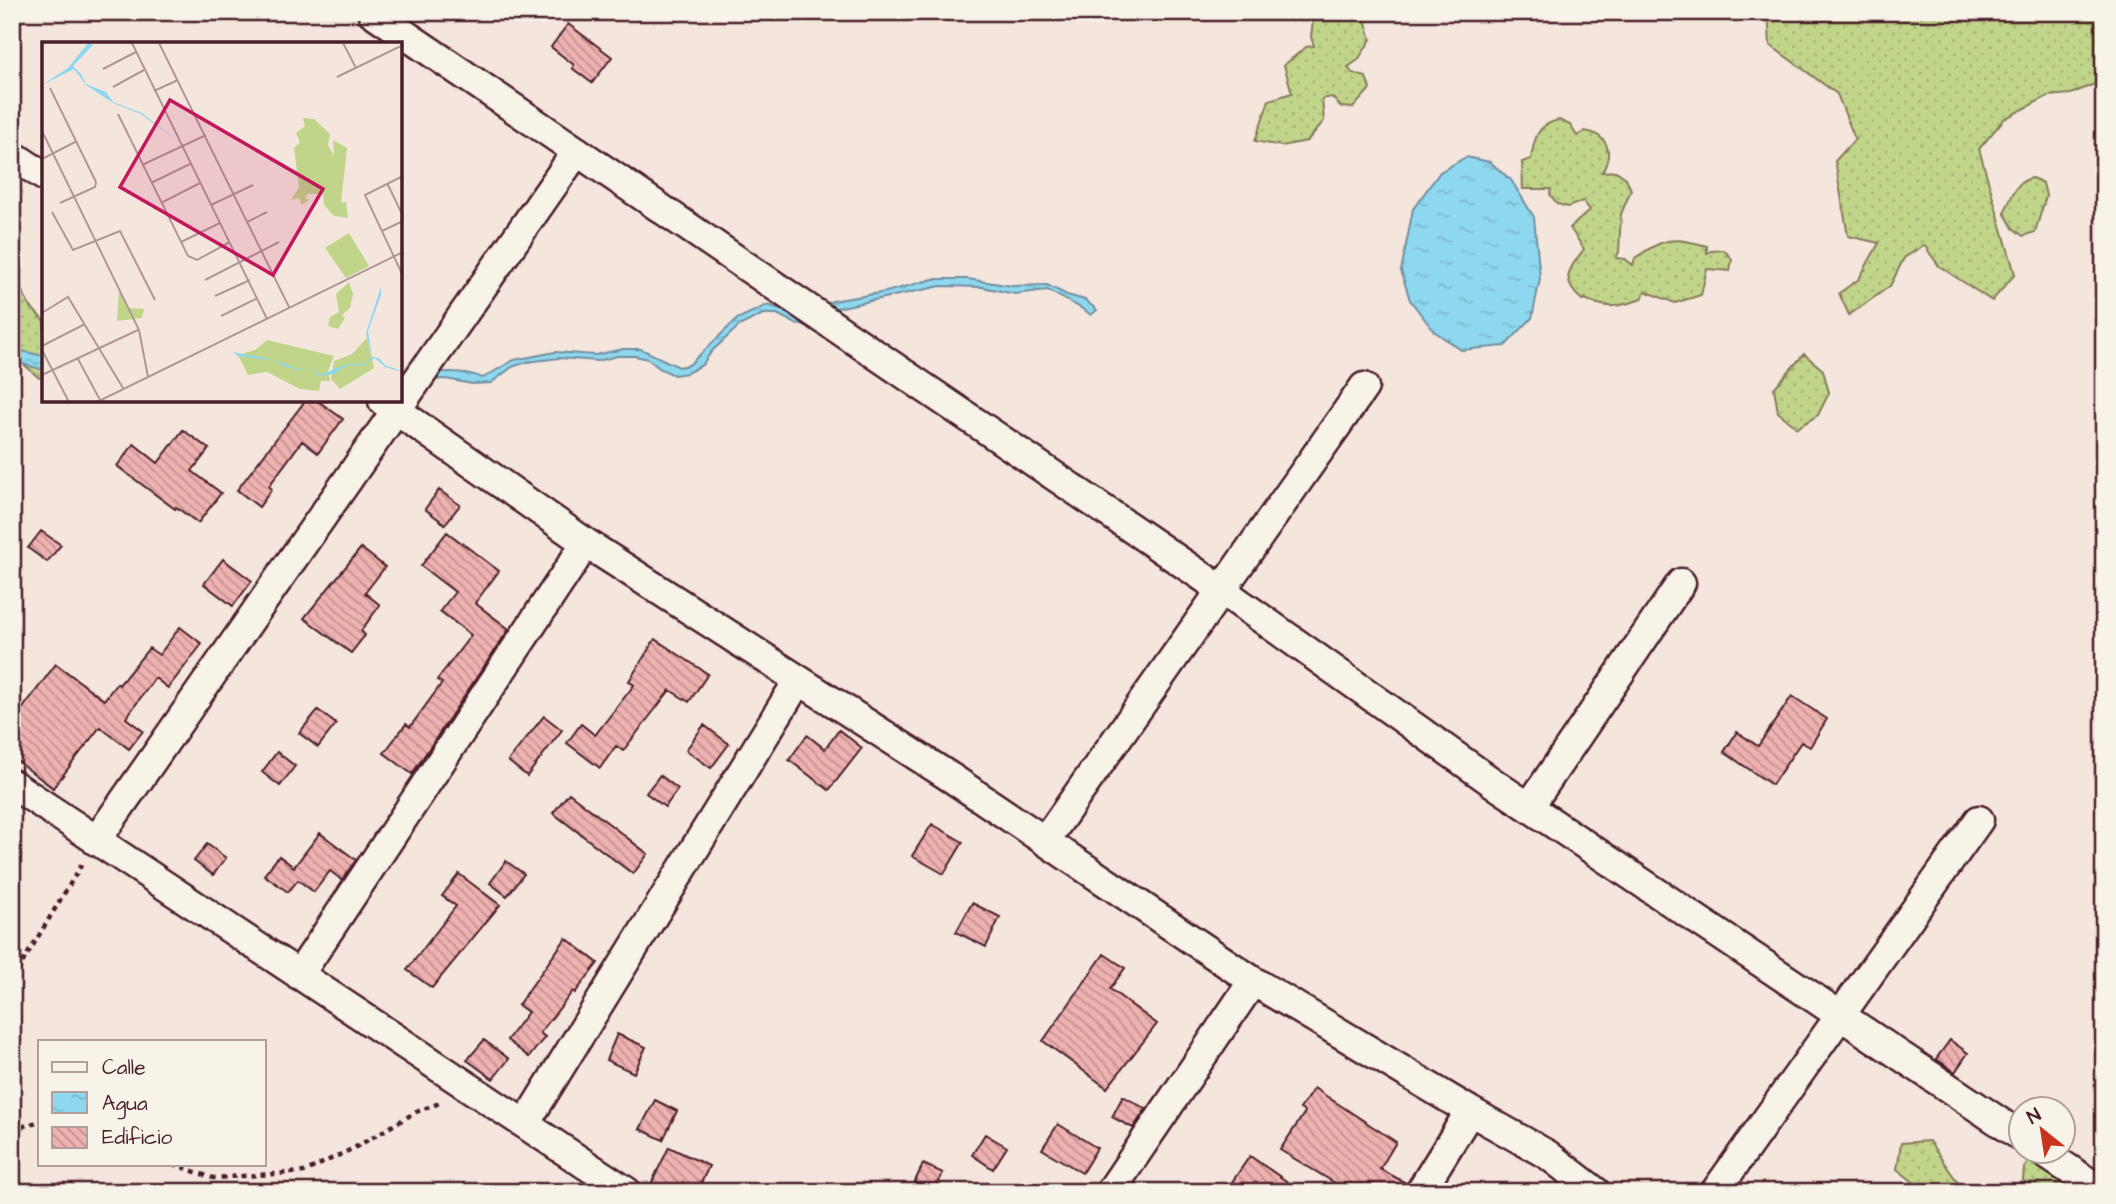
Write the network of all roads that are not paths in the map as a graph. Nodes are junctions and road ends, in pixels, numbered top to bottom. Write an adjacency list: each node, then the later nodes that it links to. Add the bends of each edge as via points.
1 (372, 12): 2 (street)
2 (577, 151): 6 (street, via 421,373); 10 (street)
3 (12, 155): 4 (street)
4 (42, 175)
5 (1364, 387): 10 (street)
6 (402, 393)
7 (390, 405): 8 (street); 15 (street)
8 (586, 543): 11 (street); 17 (street)
9 (1681, 583): 13 (street)
10 (1221, 590): 13 (street); 16 (street)
11 (798, 681): 16 (street); 21 (street)
12 (12, 784): 15 (street)
13 (1530, 807): 19 (street)
14 (1979, 820): 19 (street)
15 (96, 841): 17 (street)
16 (1045, 841): 18 (street)
17 (299, 975): 21 (street)
18 (1253, 981): 20 (street); 25 (street)
19 (1840, 1015): 22 (street); 28 (street)
20 (1469, 1111): 26 (street); 27 (street, via 1548,1155)
21 (525, 1124): 24 (street)
22 (2008, 1128)
23 (2064, 1166): 29 (street)
24 (627, 1192)
25 (1110, 1192)
26 (1420, 1192)
27 (1596, 1192)
28 (1715, 1192)
29 (2103, 1192)

